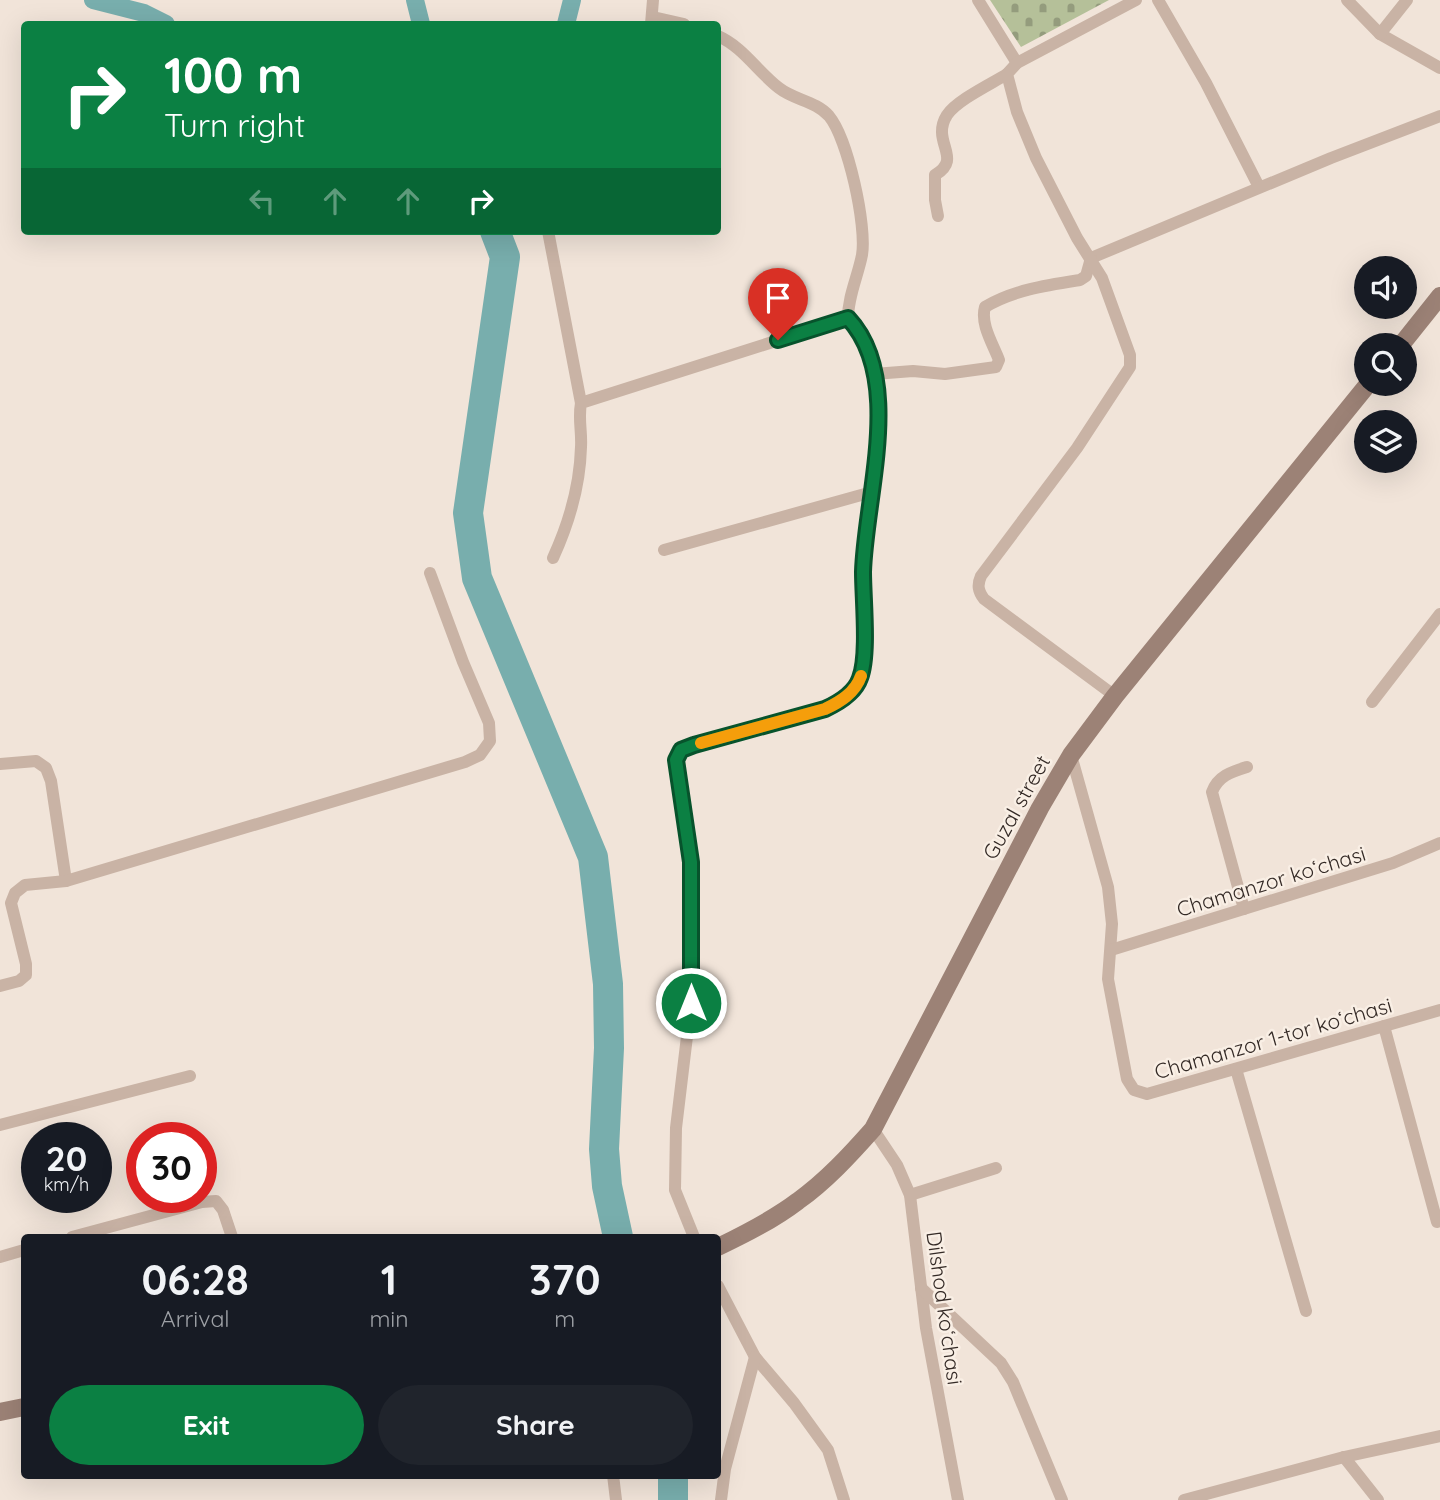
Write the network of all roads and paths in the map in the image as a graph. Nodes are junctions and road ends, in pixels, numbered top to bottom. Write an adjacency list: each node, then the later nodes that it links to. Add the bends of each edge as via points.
1 (653, 0): 7 (street)
2 (978, 0): 10 (street)
3 (1136, 0): 10 (street)
4 (1158, 0): 14 (street)
5 (1347, 0): 8 (street)
6 (1407, 0): 8 (street)
7 (651, 21)
8 (1380, 34): 11 (street)
9 (721, 38): 19 (street, via 778,87 828,115 839,131 859,200 862,231)
10 (1017, 63): 12 (street)
11 (1440, 68)
12 (1007, 74): 15 (street, via 960,104 943,122 941,135 948,161 935,175); 17 (street, via 1036,158)
13 (1440, 117): 14 (street)
14 (1259, 187): 17 (street)
15 (938, 216)
16 (549, 235): 23 (street)
17 (1091, 258): 21 (street, via 1086,276 1080,280 1018,293 985,307 985,326 999,360 996,367 945,374); 29 (street, via 1130,355 1130,367 978,584 984,599)
18 (1440, 296): 20 (street)
19 (848, 318): 21 (street, via 860,331); 23 (street)
20 (1411, 333)
21 (874, 374): 24 (street, via 879,414)
22 (1358, 396): 29 (street, Guzal street)
23 (581, 403): 26 (street, via 582,445 573,505)
24 (872, 492): 25 (street); 50 (street, via 863,570 860,681 825,709 694,745 681,750 676,760 691,874 691,1003 676,1128 675,1191)
25 (664, 551)
26 (553, 558)
27 (430, 573): 35 (street, via 489,723 490,741 480,755)
28 (1440, 614): 30 (street)
29 (1115, 696): 31 (street, Guzal street)
30 (1372, 702)
31 (1071, 755): 37 (street, via 1108,887); 44 (street, Guzal street)
32 (0, 764): 35 (street, via 36,761 46,768)
33 (1247, 767): 36 (street, via 1229,773 1212,792)
34 (1440, 843): 36 (street, Chamanzor koʻchasi, via 1393,863)
35 (66, 881): 38 (street, via 25,885 15,893 11,903 26,975)
36 (1244, 909): 37 (street, Chamanzor koʻchasi)
37 (1111, 950): 41 (street, Chamanzor 1-tor koʻchasi, via 1108,979 1127,1079 1134,1090 1147,1094)
38 (0, 986)
39 (1440, 1010): 40 (street, Chamanzor 1-tor koʻchasi)
40 (1384, 1026): 41 (street, Chamanzor 1-tor koʻchasi); 47 (street)
41 (1236, 1069): 56 (street)
42 (190, 1076): 43 (street)
43 (0, 1125)
44 (873, 1129): 46 (street, Dilshod koʻchasi); 51 (street, Guzal street, via 840,1166 799,1201)
45 (996, 1168): 46 (street)
46 (910, 1195): 54 (street, Dilshod koʻchasi)
47 (1437, 1222)
48 (83, 1234): 49 (street, via 216,1201)
49 (231, 1234)
50 (693, 1234)
51 (721, 1246)
52 (21, 1251): 53 (street)
53 (0, 1257)
54 (921, 1288): 66 (street, Dilshod koʻchasi); 67 (street, via 1001,1363)
55 (721, 1292): 57 (street)
56 (1306, 1311)
57 (755, 1357): 64 (street); 65 (street, via 828,1450)
58 (21, 1408): 59 (street)
59 (0, 1412)
60 (1440, 1436): 61 (street)
61 (1344, 1457): 68 (street); 69 (street)
62 (613, 1479): 63 (street)
63 (616, 1500)
64 (721, 1500)
65 (844, 1500)
66 (958, 1500)
67 (1062, 1500)
68 (1184, 1500)
69 (1378, 1500)

